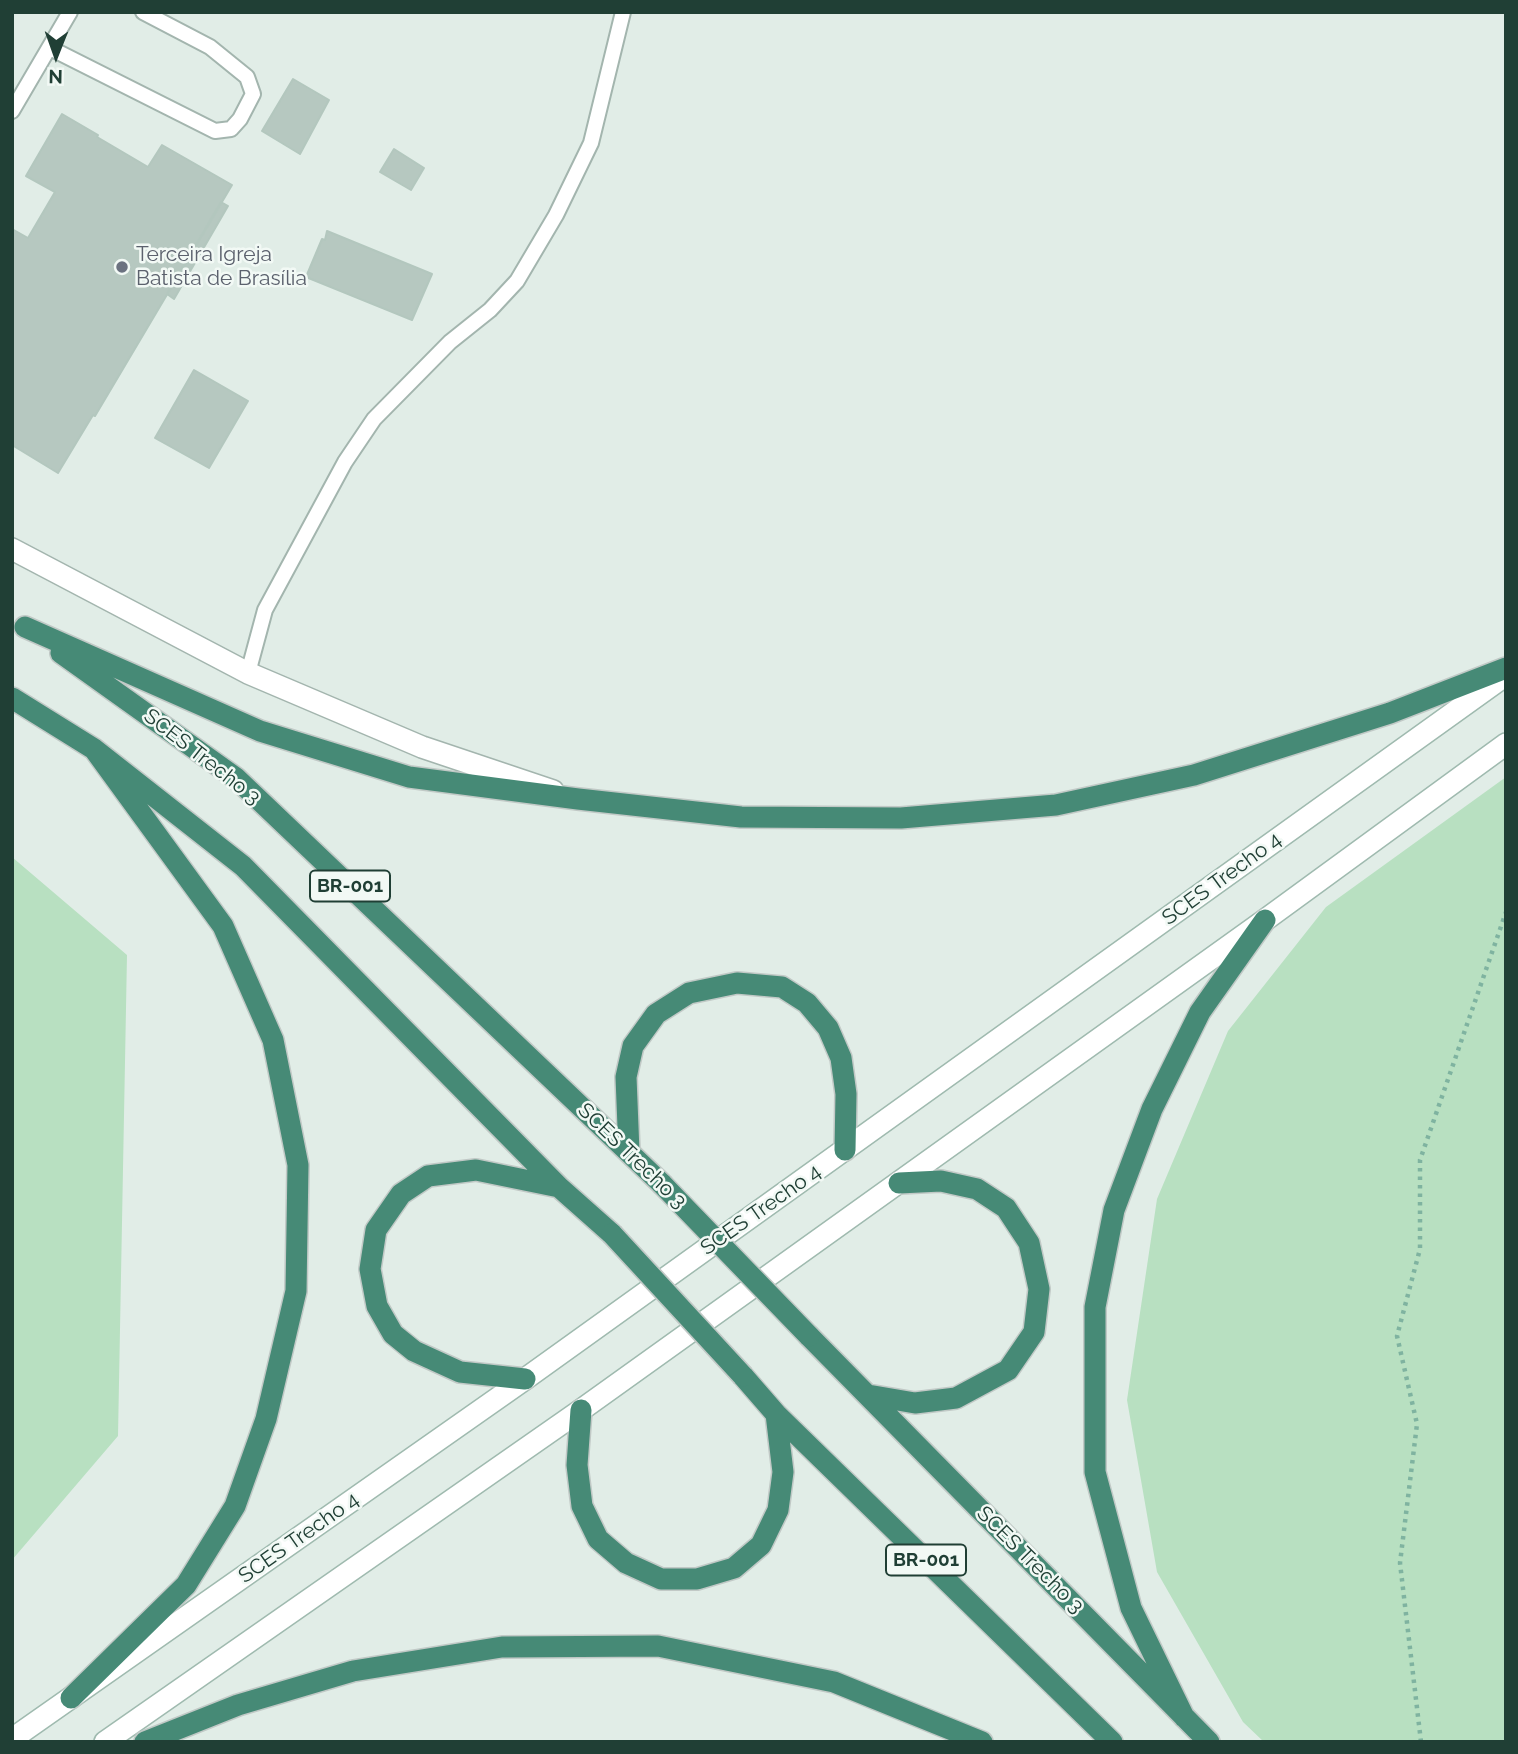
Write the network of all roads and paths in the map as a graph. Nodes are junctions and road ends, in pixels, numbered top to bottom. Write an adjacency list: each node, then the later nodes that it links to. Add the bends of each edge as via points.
1 (70, 12): 4 (lane)
2 (143, 12): 4 (lane, via 210,47 247,77 253,94 231,129 215,131)
3 (623, 12): 9 (lane, via 591,143 556,215 517,282 374,419 345,462 265,610)
4 (50, 48): 5 (lane)
5 (12, 111)
6 (12, 549): 9 (main road)
7 (19, 623): 14 (highway, via 260,731 409,777); 18 (highway, SCES Trecho 3 / BR-001, via 236,778)
8 (1506, 668): 14 (highway, via 1390,713 1195,775 1056,805 901,818 741,817)
9 (248, 673): 14 (main road, via 422,747)
10 (1506, 675): 17 (main road, SCES Trecho 4)
11 (12, 698): 13 (highway, BR-001)
12 (1506, 744): 16 (main road)
13 (94, 749): 20 (highway, BR-001, via 243,866); 25 (highway, via 223,926 273,1040 298,1165 296,1292 266,1419 235,1506 186,1585)
14 (578, 799)
15 (1506, 912): 33 (path, via 1420,1160 1420,1249 1397,1336 1418,1424 1400,1563)
16 (1265, 920): 19 (main road); 26 (highway, via 1200,1012 1152,1109 1114,1210 1095,1307 1095,1472 1131,1608)
17 (845, 1150): 18 (highway, via 841,1058 828,1028 807,1003 782,987 737,983 689,993 656,1014 633,1046 626,1077); 21 (main road, SCES Trecho 4)
18 (629, 1152): 22 (highway, SCES Trecho 3 / BR-001, bridge)
19 (899, 1182): 22 (highway, via 941,1181 977,1189 1006,1208 1029,1244 1040,1289 1034,1332 1007,1370 956,1398 915,1403); 23 (main road)
20 (559, 1186): 21 (highway, via 476,1170 428,1176 401,1194 376,1230 370,1269 377,1306 393,1334 414,1351 460,1372); 24 (highway, BR-001, bridge, via 612,1234)
21 (524, 1379): 25 (main road, SCES Trecho 4)
22 (868, 1395): 26 (highway, SCES Trecho 3 / BR-001)
23 (581, 1410): 24 (highway, via 577,1465 587,1517 598,1539 626,1563 661,1579 697,1579 734,1568 761,1545 778,1510 783,1472); 28 (main road)
24 (776, 1414): 31 (highway, BR-001)
25 (71, 1698): 27 (main road, SCES Trecho 4)
26 (1184, 1717): 32 (highway, SCES Trecho 3 / BR-001)
27 (12, 1738)
28 (105, 1742)
29 (145, 1742): 30 (highway, via 238,1705 353,1671 502,1647 619,1646 658,1646 834,1682)
30 (982, 1742)
31 (1112, 1742)
32 (1209, 1742)
33 (1421, 1742)

